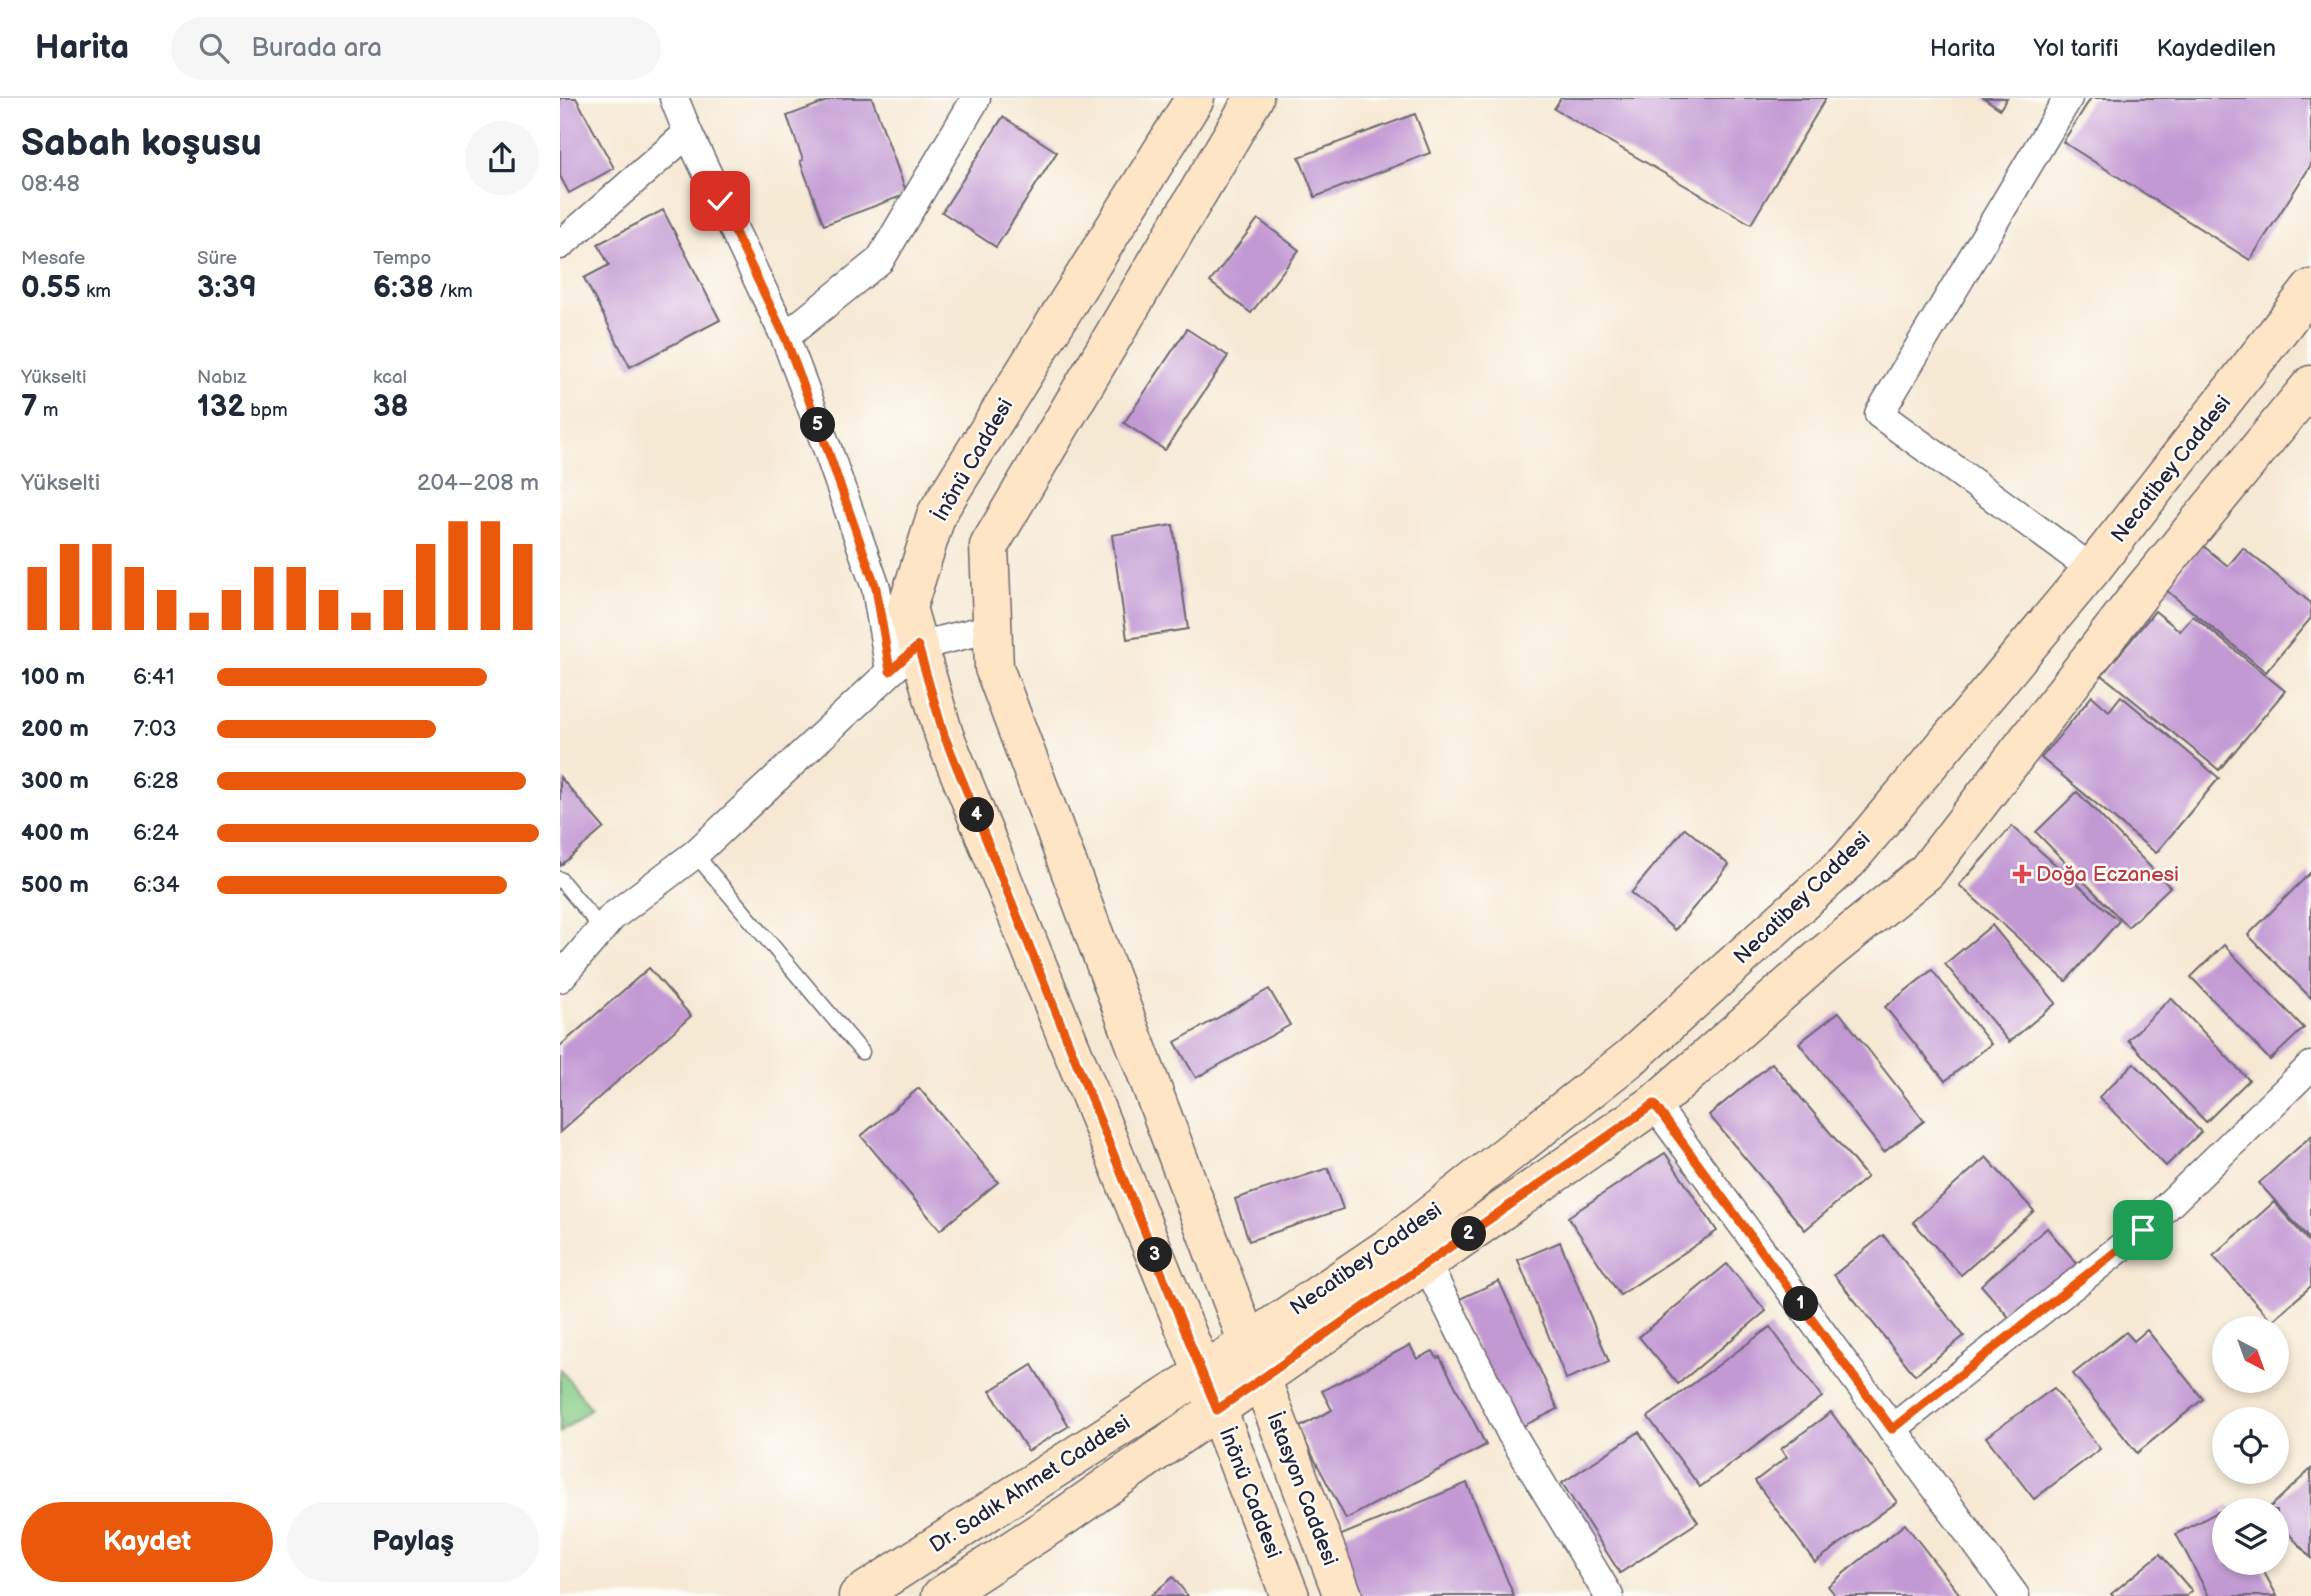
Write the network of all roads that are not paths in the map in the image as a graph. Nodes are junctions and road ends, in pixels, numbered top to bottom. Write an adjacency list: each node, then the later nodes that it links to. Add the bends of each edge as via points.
1 (674, 98): 6 (street)
2 (976, 98): 9 (street, via 880,260)
3 (1195, 98): 13 (street, İnönü Caddesi, via 937,513 907,608)
4 (1254, 98): 12 (street, via 989,546)
5 (2068, 98): 11 (street, via 1879,414)
6 (688, 133): 7 (street); 9 (street)
7 (560, 245)
8 (2311, 289): 11 (street, Necatibey Caddesi)
9 (785, 337): 14 (street, via 876,588)
10 (2311, 385): 22 (street, Necatibey Caddesi, via 2142,591 1927,871)
11 (2092, 569): 20 (street, Necatibey Caddesi, via 1848,860)
12 (992, 628): 13 (street); 24 (street, via 994,668)
13 (918, 646): 14 (street); 25 (street, İnönü Caddesi, via 944,735)
14 (890, 671): 15 (street)
15 (695, 854): 17 (street); 19 (lane)
16 (560, 879): 17 (lane)
17 (602, 929): 18 (street)
18 (560, 978)
19 (862, 1052)
20 (1630, 1058): 22 (street); 24 (street, Necatibey Caddesi, via 1396,1242)
21 (2311, 1066): 28 (street, via 2143,1230)
22 (1654, 1104): 23 (street, Necatibey Caddesi); 28 (street)
23 (1427, 1265): 26 (street, Necatibey Caddesi); 33 (street, via 1511,1433)
24 (1248, 1342): 25 (street, Necatibey Caddesi); 26 (street, İstasyon Caddesi)
25 (1203, 1373): 27 (street, İnönü Caddesi); 29 (street, Dr. Sadık Ahmet Caddesi)
26 (1261, 1380): 27 (street, Necatibey Caddesi); 32 (street, İstasyon Caddesi)
27 (1217, 1410): 30 (street, Dr. Sadık Ahmet Caddesi); 31 (street, İnönü Caddesi)
28 (1892, 1429): 34 (street)
29 (858, 1596)
30 (941, 1596)
31 (1290, 1596)
32 (1343, 1596)
33 (1609, 1596)
34 (2015, 1596)

